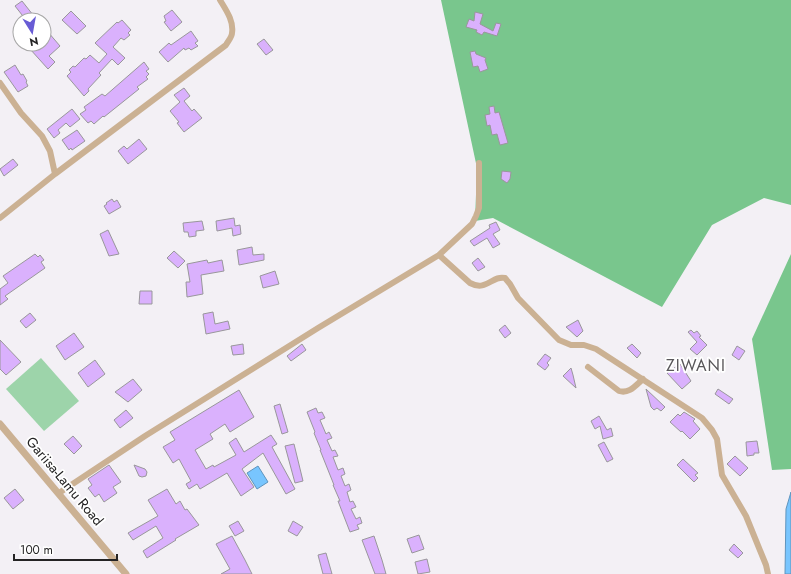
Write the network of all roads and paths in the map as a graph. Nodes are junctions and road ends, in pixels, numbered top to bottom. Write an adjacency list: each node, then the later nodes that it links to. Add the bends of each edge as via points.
1 (220, 0): 4 (street, via 232,24 232,34 226,45)
2 (0, 83): 4 (street, via 21,113 42,136 50,151)
3 (479, 163): 6 (street, via 479,202 476,216 472,224)
4 (55, 174): 5 (street)
5 (0, 218)
6 (439, 255): 8 (street, via 476,286 505,278 518,298 559,340 570,345 584,345 596,349); 10 (street, via 145,436)
7 (588, 367): 8 (street, via 618,391 629,391)
8 (643, 379): 12 (street, via 702,418 712,430 717,439 722,475 746,516)
9 (0, 424): 10 (street, Gariisa-Lamu Road)
10 (59, 493): 11 (street, Gariisa-Lamu Road)
11 (126, 574)
12 (768, 574)

